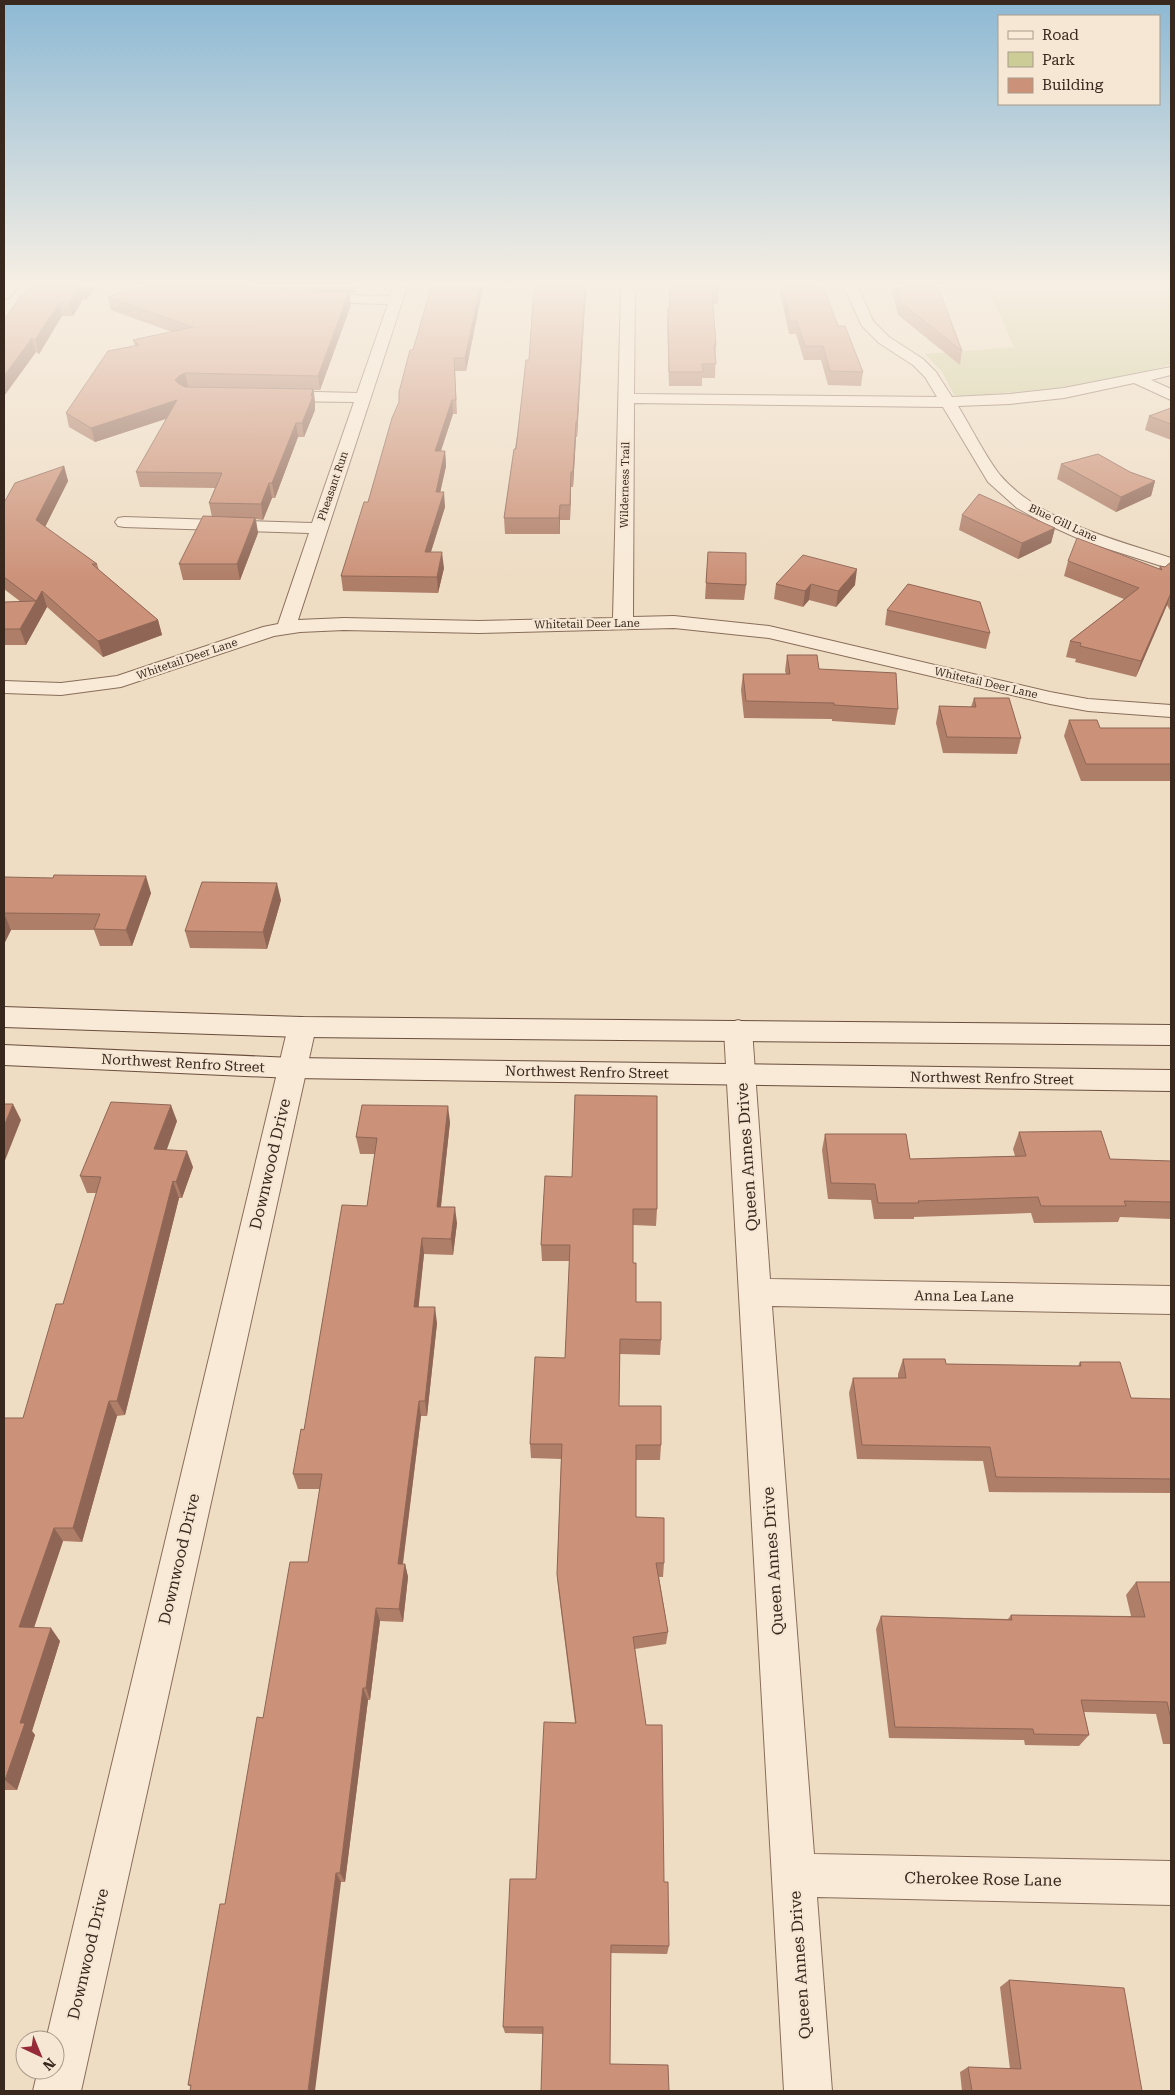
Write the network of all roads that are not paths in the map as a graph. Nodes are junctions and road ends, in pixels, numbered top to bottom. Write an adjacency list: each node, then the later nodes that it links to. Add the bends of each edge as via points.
1 (367, 385): 9 (street, Pheasant Run)
2 (626, 385): 10 (street, Wilderness Trail)
3 (937, 385): 11 (street, Blue Gill Lane)
4 (1108, 385): 11 (street)
5 (1152, 385): 6 (street)
6 (1169, 392): 8 (street)
7 (266, 396): 9 (street)
8 (1136, 397)
9 (363, 398): 17 (street, Pheasant Run)
10 (626, 398): 11 (street); 13 (street, Wilderness Trail)
11 (952, 409): 12 (street); 15 (street); 18 (street, Blue Gill Lane, via 994,478 1023,504 1092,538)
12 (1015, 413)
13 (626, 415): 14 (street); 19 (street, Wilderness Trail)
14 (645, 415)
15 (810, 415)
16 (124, 522): 17 (street)
17 (319, 528): 20 (street, Pheasant Run)
18 (1171, 564)
19 (624, 623): 20 (street, Whitetail Deer Lane, via 479,627 344,624); 22 (street, Whitetail Deer Lane, via 682,623 769,632 1050,698 1088,705)
20 (286, 628): 21 (street, Whitetail Deer Lane, via 121,682 60,689)
21 (4, 687)
22 (1171, 711)
23 (4, 1017): 24 (street)
24 (302, 1027): 25 (street); 28 (street, Downwood Drive)
25 (738, 1030): 26 (street); 29 (street, Queen Annes Drive)
26 (1171, 1035)
27 (4, 1054): 28 (street, Northwest Renfro Street)
28 (292, 1068): 29 (street, Northwest Renfro Street); 35 (street, Downwood Drive)
29 (742, 1074): 30 (street, Northwest Renfro Street); 31 (street, Queen Annes Drive)
30 (1171, 1081)
31 (756, 1292): 32 (street, Anna Lea Lane); 33 (street, Queen Annes Drive)
32 (1171, 1300)
33 (794, 1875): 34 (street, Cherokee Rose Lane); 36 (street, Queen Annes Drive)
34 (1171, 1884)
35 (56, 2091)
36 (808, 2091)

